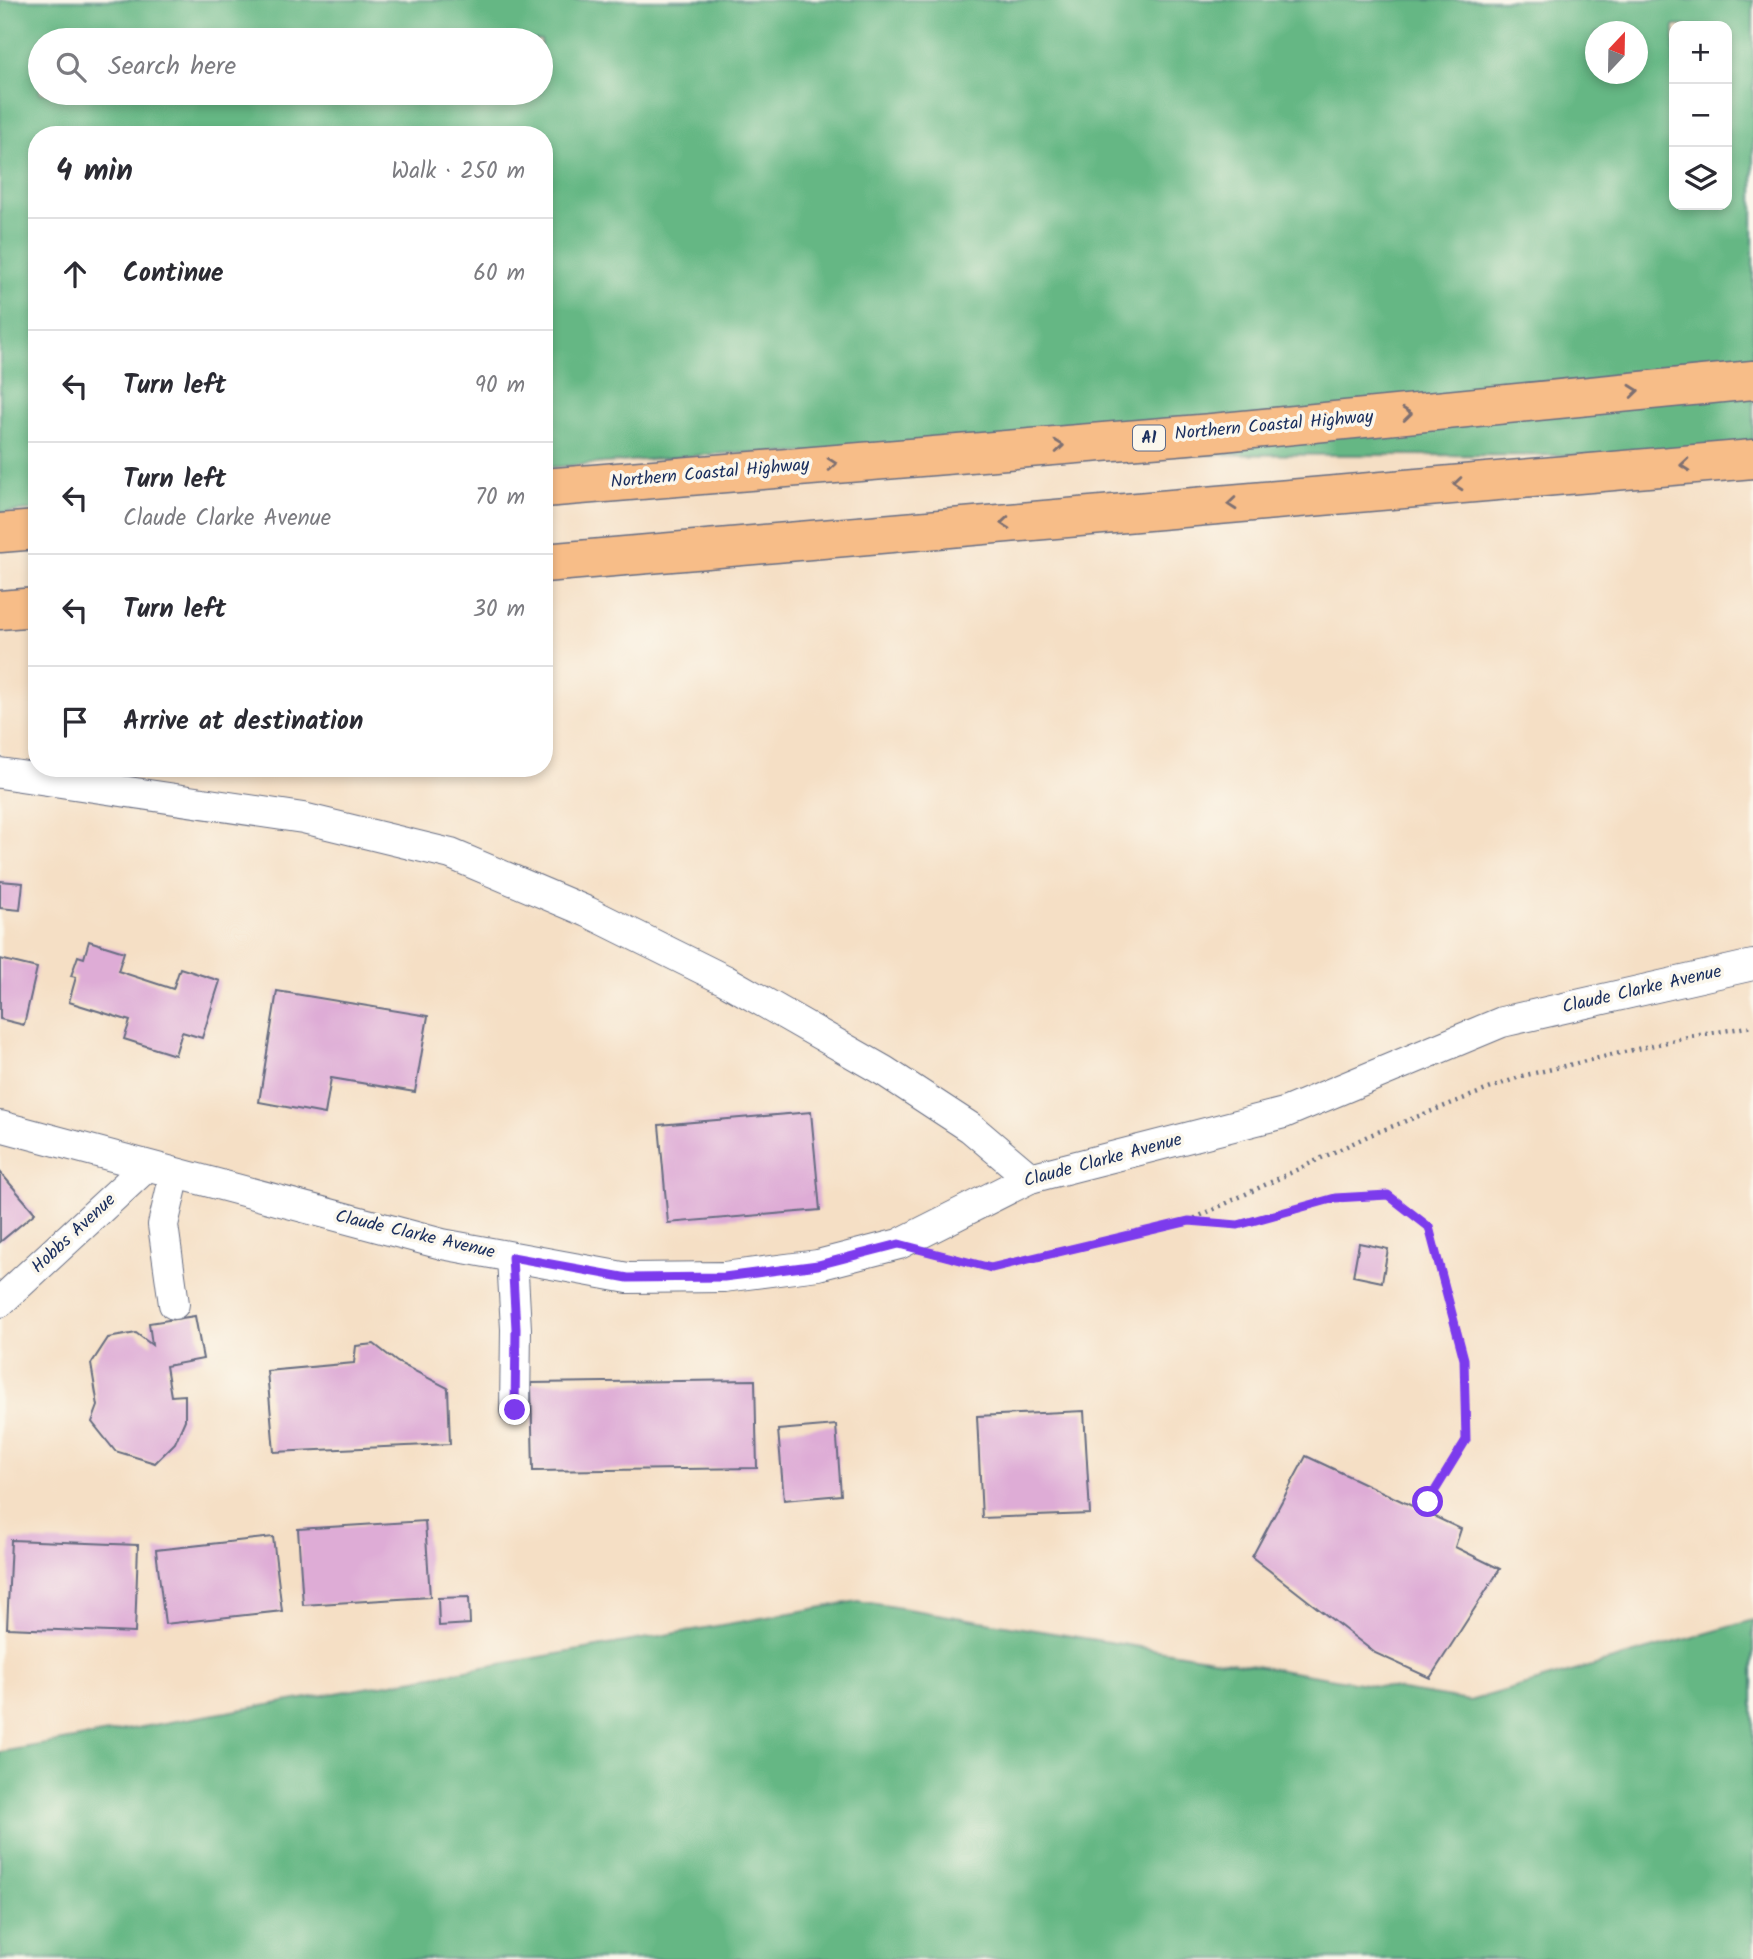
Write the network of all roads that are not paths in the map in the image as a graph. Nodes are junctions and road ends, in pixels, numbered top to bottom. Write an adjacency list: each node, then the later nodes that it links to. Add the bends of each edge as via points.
1 (1753, 380): 3 (highway, Northern Coastal Highway / A1, one-way to 1, via 1212,433)
2 (1753, 459): 6 (highway, one-way to 6)
3 (553, 487)
4 (28, 531): 5 (highway)
5 (0, 533)
6 (553, 562)
7 (28, 608): 8 (highway)
8 (0, 610)
9 (0, 774): 13 (street, via 303,818 451,854 588,912 726,980 884,1071 971,1128)
10 (1753, 965): 13 (street, Claude Clarke Avenue, via 1502,1022 1284,1113)
11 (0, 1126): 12 (street, Claude Clarke Avenue)
12 (161, 1170): 14 (street, Claude Clarke Avenue, via 442,1244); 15 (street, Hobbs Avenue); 16 (street)
13 (1030, 1178): 14 (street, Claude Clarke Avenue, via 899,1244 818,1265 724,1277 628,1278)
14 (512, 1257): 17 (street)
15 (0, 1302)
16 (174, 1304)
17 (515, 1410)

